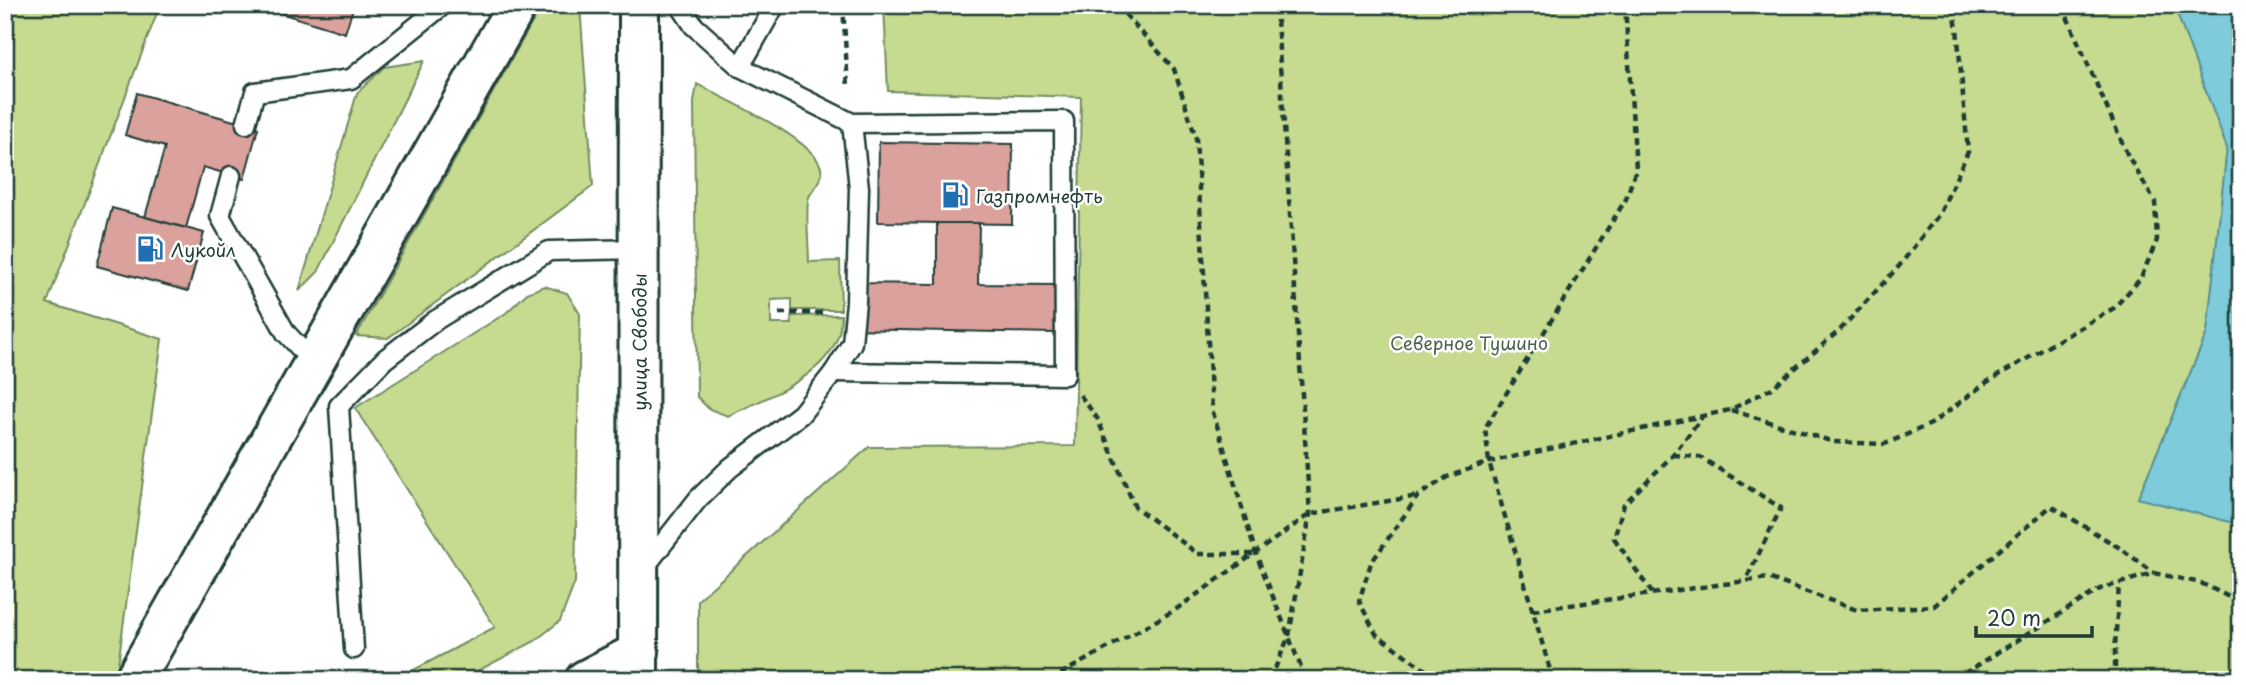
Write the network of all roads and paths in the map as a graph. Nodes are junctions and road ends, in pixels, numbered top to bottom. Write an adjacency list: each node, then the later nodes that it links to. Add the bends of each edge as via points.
1 (443, 5): 14 (lane, via 351,79 255,92)
2 (517, 5): 19 (main road)
3 (639, 5): 16 (main road, улица Свободы)
4 (680, 5): 12 (lane, via 694,26)
5 (775, 5): 12 (lane)
6 (843, 5): 13 (path)
7 (1117, 5): 28 (path, via 1174,69 1196,138 1212,409)
8 (1276, 5): 27 (path)
9 (1625, 5): 25 (path, via 1636,169 1626,199 1485,428)
10 (1953, 5): 22 (path, via 1968,152 1940,213 1840,330 1772,388)
11 (2066, 5): 22 (path, via 2128,156 2155,202 2157,240 2141,278 2114,308 1987,382 1931,424 1885,443 1834,442)
12 (740, 67): 13 (lane)
13 (852, 123): 17 (lane, via 859,188); 21 (lane, via 1064,121)
14 (246, 124)
15 (231, 176): 19 (lane, via 220,216 286,333)
16 (640, 249): 30 (main road, улица Свободы); 37 (lane, via 549,251 436,320 385,359 339,406)
17 (855, 312): 18 (path); 20 (lane, via 852,343)
18 (779, 313)
19 (313, 362): 39 (main road)
20 (834, 372): 21 (lane); 30 (lane, via 801,414 730,467 706,491)
21 (1065, 375): 28 (path, via 1097,418 1135,507 1198,554)
22 (1730, 410): 23 (path)
23 (1703, 416): 24 (path); 25 (path)
24 (1673, 455): 31 (path, via 1700,457 1781,508); 33 (path, via 1624,504 1614,538)
25 (1489, 462): 26 (path, via 1447,477); 34 (path)
26 (1418, 496): 27 (path); 44 (path, via 1371,563 1359,601 1376,634 1427,671)
27 (1310, 514): 28 (path); 36 (path)
28 (1256, 554): 36 (path); 41 (path, via 1175,610)
29 (2154, 573): 31 (path, via 2051,506 1934,606 1857,610 1768,578); 32 (path); 35 (path, via 2201,583 2233,599)
30 (638, 577): 38 (main road, улица Свободы)
31 (1746, 580): 33 (path)
32 (2119, 583): 46 (path, via 2100,589); 47 (path)
33 (1652, 593): 34 (path)
34 (1533, 610): 45 (path)
35 (2241, 612)
36 (1289, 636): 42 (path); 43 (path)
37 (354, 649)
38 (639, 666): 40 (main road)
39 (134, 680)
40 (585, 680)
41 (1050, 680)
42 (1270, 680)
43 (1306, 680)
44 (1449, 680)
45 (1553, 680)
46 (1954, 680)
47 (2115, 680)

